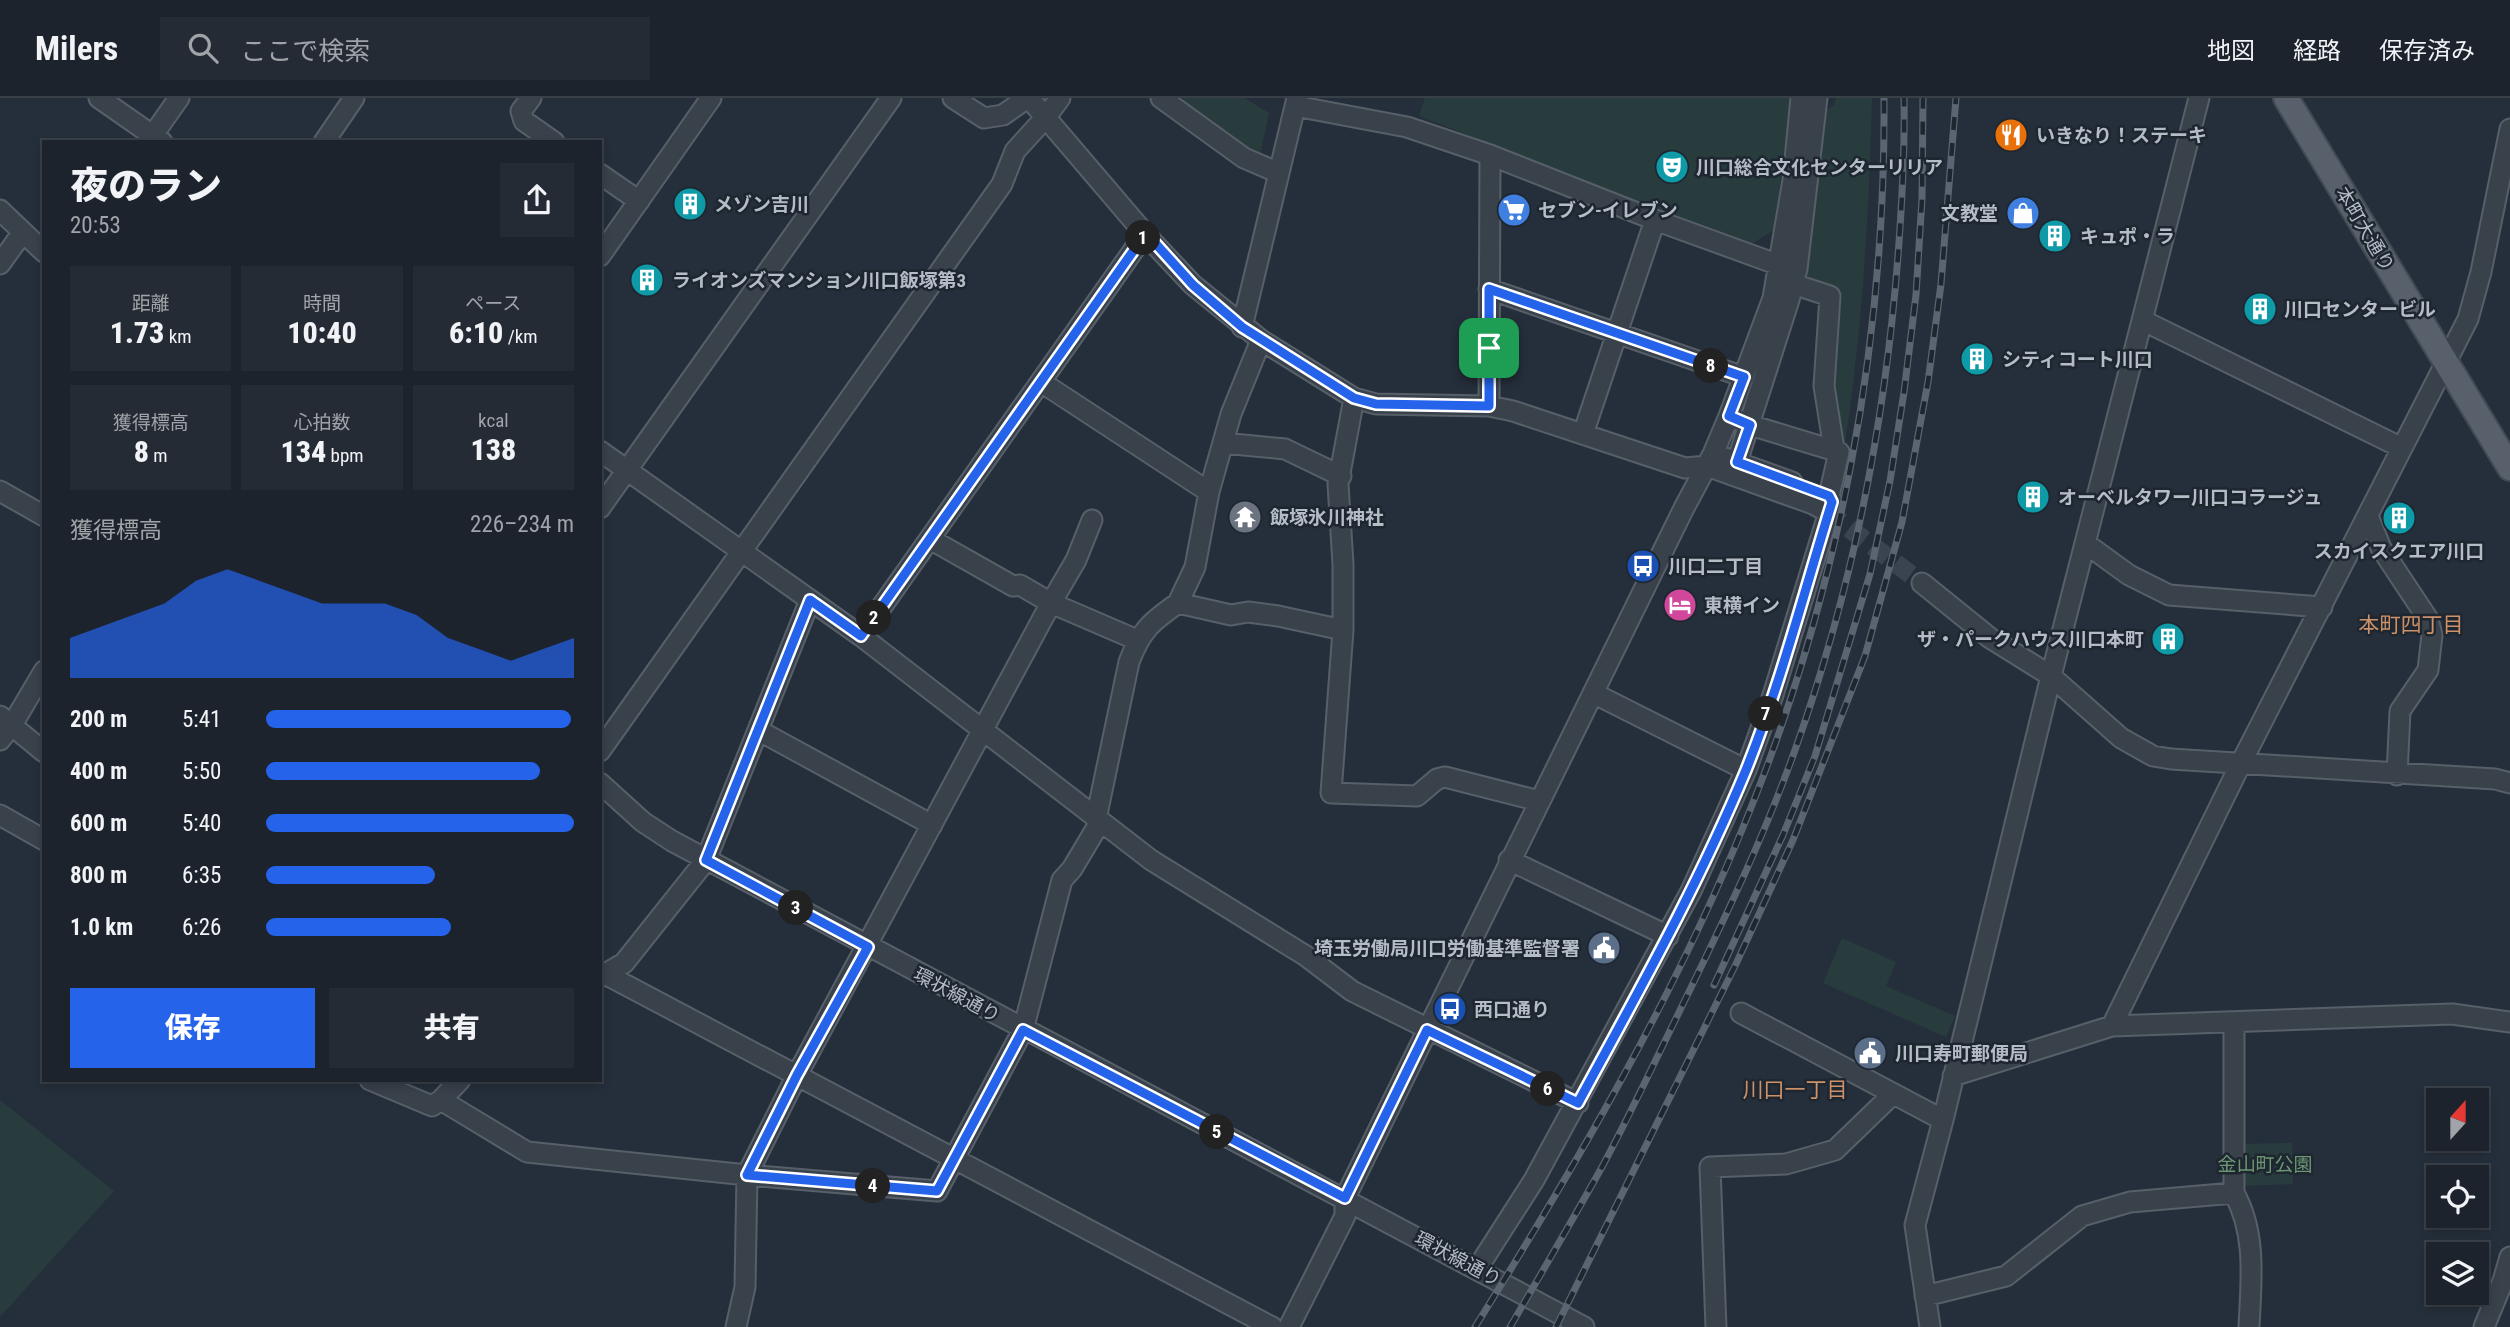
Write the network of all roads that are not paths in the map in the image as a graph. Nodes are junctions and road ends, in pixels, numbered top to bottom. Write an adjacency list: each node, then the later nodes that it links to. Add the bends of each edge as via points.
1 (99, 98): 18 (street)
2 (179, 98): 18 (street)
3 (354, 98): 19 (street)
4 (531, 98): 20 (street, via 521,111 524,121)
5 (711, 98): 24 (street)
6 (891, 98): 54 (street)
7 (953, 98): 8 (street, via 984,118 1003,115)
8 (1028, 98): 16 (street)
9 (1060, 98): 16 (street)
10 (1161, 98): 22 (street, via 1244,158)
11 (1801, 98): 32 (street)
12 (1817, 98): 33 (street)
13 (2199, 98): 35 (street)
14 (2286, 98): 39 (main road, 本町大通り)
15 (1296, 102): 21 (street, via 1407,127); 22 (street)
16 (1046, 117): 28 (street); 65 (street, via 1015,152 1002,184)
17 (2509, 139): 39 (street, via 2468,319)
18 (154, 140)
19 (325, 140)
20 (551, 140)
21 (1490, 155): 26 (street); 34 (street)
22 (1279, 173): 36 (street)
23 (602, 175): 24 (street)
24 (639, 201): 30 (street)
25 (0, 211): 27 (street)
26 (1655, 220): 32 (street); 37 (street)
27 (23, 232): 29 (street); 31 (street)
28 (1146, 233): 36 (street, via 1193,285); 41 (street)
29 (42, 250)
30 (602, 253)
31 (0, 264)
32 (1779, 265): 33 (street); 40 (street, via 1766,321)
33 (1793, 284): 45 (street); 49 (street, via 1830,296 1824,386)
34 (1489, 289): 37 (street); 43 (street)
35 (2142, 320): 48 (street); 64 (street)
36 (1242, 327): 38 (street)
37 (1617, 333): 40 (street); 46 (street)
38 (1261, 340): 42 (street); 47 (street)
39 (2446, 361): 48 (street); 53 (main road, 本町大通り)
40 (1744, 377): 44 (street)
41 (1041, 382): 57 (street); 63 (street)
42 (1354, 398): 43 (street, via 1376,404); 55 (street)
43 (1489, 406): 46 (street)
44 (1729, 416): 45 (street); 52 (street)
45 (1750, 425): 49 (street); 51 (street)
46 (1583, 434): 52 (street, via 1685,468)
47 (1223, 443): 55 (street, via 1285,449); 57 (street)
48 (2402, 448): 61 (street)
49 (1834, 449): 59 (street, via 1839,452)
50 (602, 452): 54 (street)
51 (1737, 462): 52 (street); 59 (street)
52 (1707, 465): 59 (street, via 1806,513); 76 (street)
53 (2510, 468)
54 (627, 470): 58 (street); 65 (street)
55 (1340, 477): 71 (street)
56 (0, 491): 60 (street)
57 (1209, 492): 69 (street, via 1195,567)
58 (602, 505)
59 (1827, 510): 83 (street, via 1793,634)
60 (42, 513)
61 (2368, 516): 70 (street); 84 (street, via 2381,548 2428,619 2432,635 2428,670 2400,711)
62 (1093, 520): 68 (street)
63 (930, 539): 68 (street); 72 (street)
64 (2085, 542): 70 (street, via 2129,575 2169,595); 75 (street)
65 (742, 550): 67 (street); 80 (street)
66 (1922, 583): 75 (street, via 1990,638)
67 (810, 600): 72 (street); 78 (street)
68 (1051, 603): 73 (street); 79 (street)
69 (1178, 603): 71 (street); 73 (street, via 1152,621)
70 (2322, 607): 82 (street)
71 (1343, 630): 87 (street, via 1331,793 1417,796 1446,777)
72 (861, 636): 79 (street)
73 (1137, 640): 89 (street)
74 (42, 674): 77 (street)
75 (2051, 676): 82 (street, via 2121,738 2153,756); 104 (street)
76 (1593, 693): 83 (street); 87 (street)
77 (4, 727): 81 (street)
78 (758, 730): 90 (street); 92 (street)
79 (983, 730): 89 (street); 90 (street)
80 (602, 748)
81 (42, 751)
82 (2241, 763): 84 (street); 100 (street)
83 (1746, 770): 94 (street)
84 (2397, 775): 85 (street)
85 (2510, 782)
86 (602, 785): 92 (street, 環状線通り, via 643,822)
87 (1539, 801): 93 (street)
88 (0, 815): 91 (street)
89 (1098, 820): 101 (street, via 1062,880); 102 (street, via 1151,860 1306,956 1352,991)
90 (932, 825): 95 (street)
91 (42, 840)
92 (706, 860): 95 (street, 環状線通り); 96 (street, via 624,963)
93 (1509, 860): 94 (street); 102 (street)
94 (1668, 936): 109 (street)
95 (868, 947): 101 (street, 環状線通り); 103 (street)
96 (603, 976): 103 (street)
97 (1741, 1013): 107 (street)
98 (2234, 1022): 99 (street, via 2452,1014); 100 (street); 113 (street)
99 (2510, 1022)
100 (2112, 1026): 104 (street)
101 (1023, 1030): 111 (street); 114 (street, 環状線通り)
102 (1427, 1030): 109 (street); 114 (street)
103 (797, 1075): 111 (street); 112 (street)
104 (1953, 1076): 110 (street)
105 (374, 1082): 108 (street, via 432,1106)
106 (458, 1082): 108 (street)
107 (1893, 1094): 110 (street); 122 (street, via 1835,1150 1786,1164 1710,1167)
108 (441, 1100): 112 (street, via 527,1152)
109 (1578, 1103): 116 (street)
110 (1943, 1120): 117 (street, via 1915,1225)
111 (956, 1159): 112 (street, via 937,1191); 120 (street)
112 (747, 1175): 119 (street, via 745,1287)
113 (2234, 1193): 117 (street, via 2130,1202 2081,1216 2006,1276); 124 (street, via 2242,1208 2252,1259)
114 (1345, 1198): 116 (street, 環状線通り); 121 (street, via 1345,1216)
115 (2510, 1257): 125 (street)
116 (1477, 1269): 118 (street, 環状線通り)
117 (1925, 1296): 123 (street)
118 (1575, 1325)
119 (736, 1327)
120 (1272, 1327)
121 (1289, 1327)
122 (1716, 1327)
123 (1930, 1327)
124 (2249, 1327)
125 (2484, 1327)

